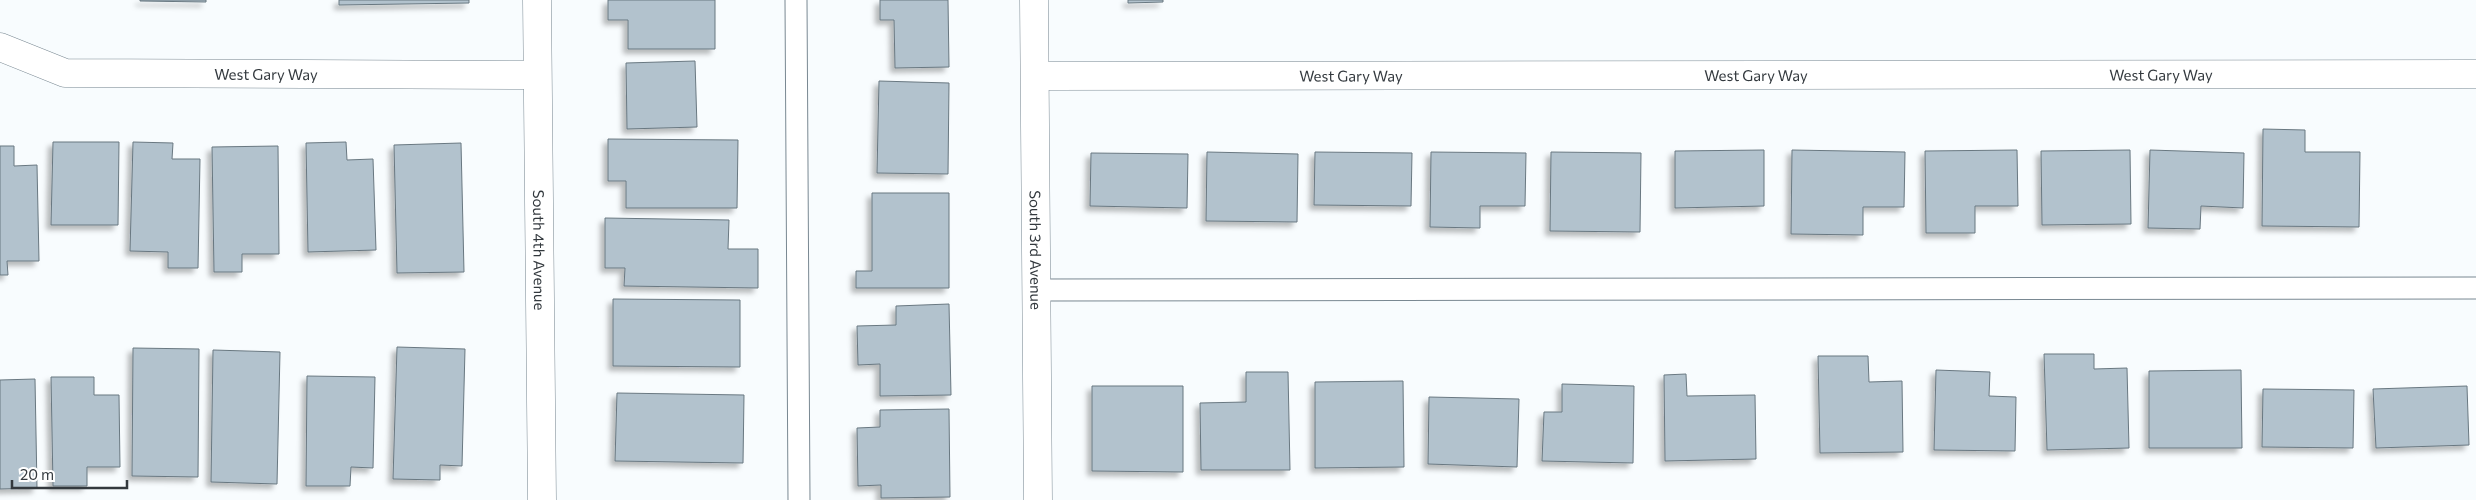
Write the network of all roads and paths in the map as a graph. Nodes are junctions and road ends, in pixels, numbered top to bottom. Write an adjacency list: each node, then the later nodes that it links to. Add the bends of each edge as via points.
1 (537, 0): 6 (street, South 4th Avenue)
2 (796, 0): 11 (lane)
3 (1034, 0): 7 (street, South 3rd Avenue)
4 (0, 46): 6 (street, West Gary Way, via 65,73)
5 (2476, 74): 7 (street, West Gary Way)
6 (536, 75): 10 (street, South 4th Avenue)
7 (1036, 76): 9 (street, South 3rd Avenue)
8 (2476, 288): 9 (lane)
9 (1037, 290): 12 (street, South 3rd Avenue)
10 (542, 500)
11 (798, 500)
12 (1038, 500)

